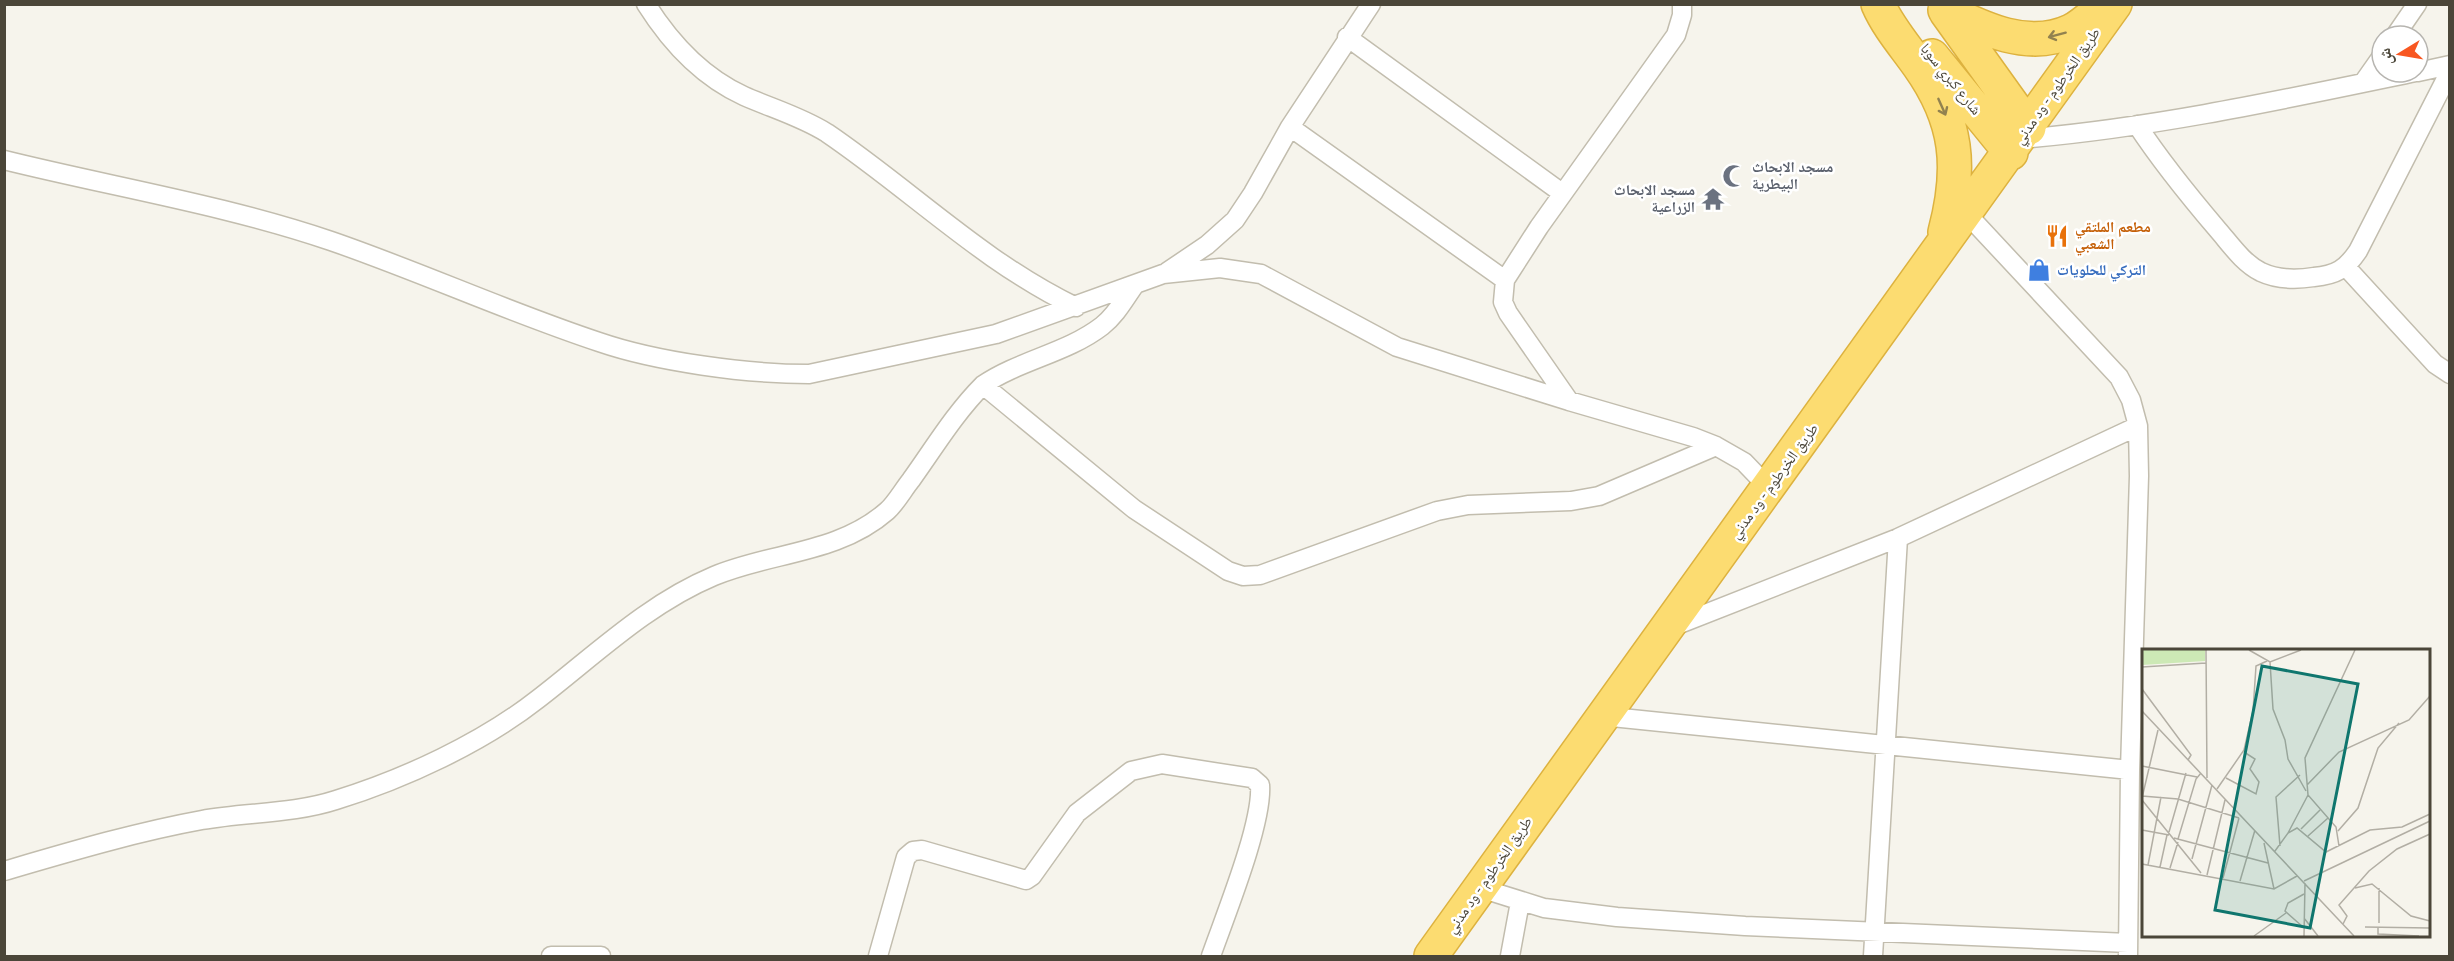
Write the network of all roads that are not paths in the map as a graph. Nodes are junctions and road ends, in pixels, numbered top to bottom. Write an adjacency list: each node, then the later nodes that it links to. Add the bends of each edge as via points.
1 (646, 4): 29 (street, via 671,40 705,72 741,95 827,133 1005,267)
2 (1371, 4): 11 (street)
3 (1683, 4): 22 (street, via 1676,35)
4 (1878, 4): 24 (highway, one-way to 24, via 1923,72 1951,130 1956,177)
5 (1892, 4): 20 (highway, شارع كبري سوبا)
6 (2106, 4): 9 (highway, one-way to 9, via 2072,31 2040,39 1977,26)
7 (2115, 4): 20 (highway, طريق الخرطوم - ود مدني)
8 (2417, 4): 10 (street)
9 (1943, 8): 20 (highway)
10 (2403, 24)
11 (1347, 37): 19 (street); 22 (street)
12 (2450, 65): 13 (street)
13 (2430, 69)
14 (2450, 71): 25 (street)
15 (2370, 73): 17 (street)
16 (2370, 82): 17 (street)
17 (2363, 83): 18 (street)
18 (2137, 125): 20 (street); 25 (street, via 2170,174 2257,270 2293,280 2330,275)
19 (1290, 127): 26 (street, via 1235,220 1215,239); 27 (street)
20 (2020, 140): 23 (highway, طريق الخرطوم - ود مدني)
21 (4, 160): 29 (street, via 233,212 330,241 599,342 664,358 779,374 809,374 922,352 996,334)
22 (1562, 193): 27 (street)
23 (1966, 213): 24 (highway, طريق الخرطوم - ود مدني); 33 (street, via 2114,370 2131,400)
24 (1939, 252): 35 (highway, طريق الخرطوم - ود مدني)
25 (2347, 268): 30 (street, via 2435,363)
26 (1163, 274): 28 (street); 32 (street, via 1220,268 1261,274 1397,347)
27 (1505, 280): 32 (street, via 1503,302 1508,313)
28 (1134, 286): 29 (street); 31 (street, via 1113,316 1092,333)
29 (1076, 307)
30 (2450, 374)
31 (982, 385): 34 (street, via 1134,509 1228,572 1243,576 1260,575 1437,511 1468,505 1571,501 1599,496); 41 (street, via 889,510 859,532 828,544 732,568 671,598 639,618 505,722 400,777 324,803 140,832)
32 (1569, 401): 34 (street)
33 (2138, 426): 36 (street); 40 (street)
34 (1716, 447): 35 (street, via 1744,462)
35 (1769, 488): 37 (highway, طريق الخرطوم - ود مدني)
36 (1898, 538): 37 (street); 39 (street)
37 (1664, 630): 38 (highway, طريق الخرطوم - ود مدني)
38 (1602, 716): 39 (street); 42 (highway, طريق الخرطوم - ود مدني)
39 (1886, 745): 40 (street); 44 (street)
40 (2130, 770): 45 (street)
41 (4, 871)
42 (1480, 888): 43 (street); 50 (highway, طريق الخرطوم - ود مدني)
43 (1520, 902): 44 (street, via 1617,916); 51 (street)
44 (1875, 932): 45 (street); 52 (street)
45 (2128, 950)
46 (551, 957): 47 (street)
47 (601, 957)
48 (878, 957): 49 (street, via 906,856 913,851 922,850 1026,880 1077,813 1131,771 1162,764 1252,778 1260,785 1250,841)
49 (1211, 957)
50 (1431, 957)
51 (1510, 957)
52 (1873, 957)

